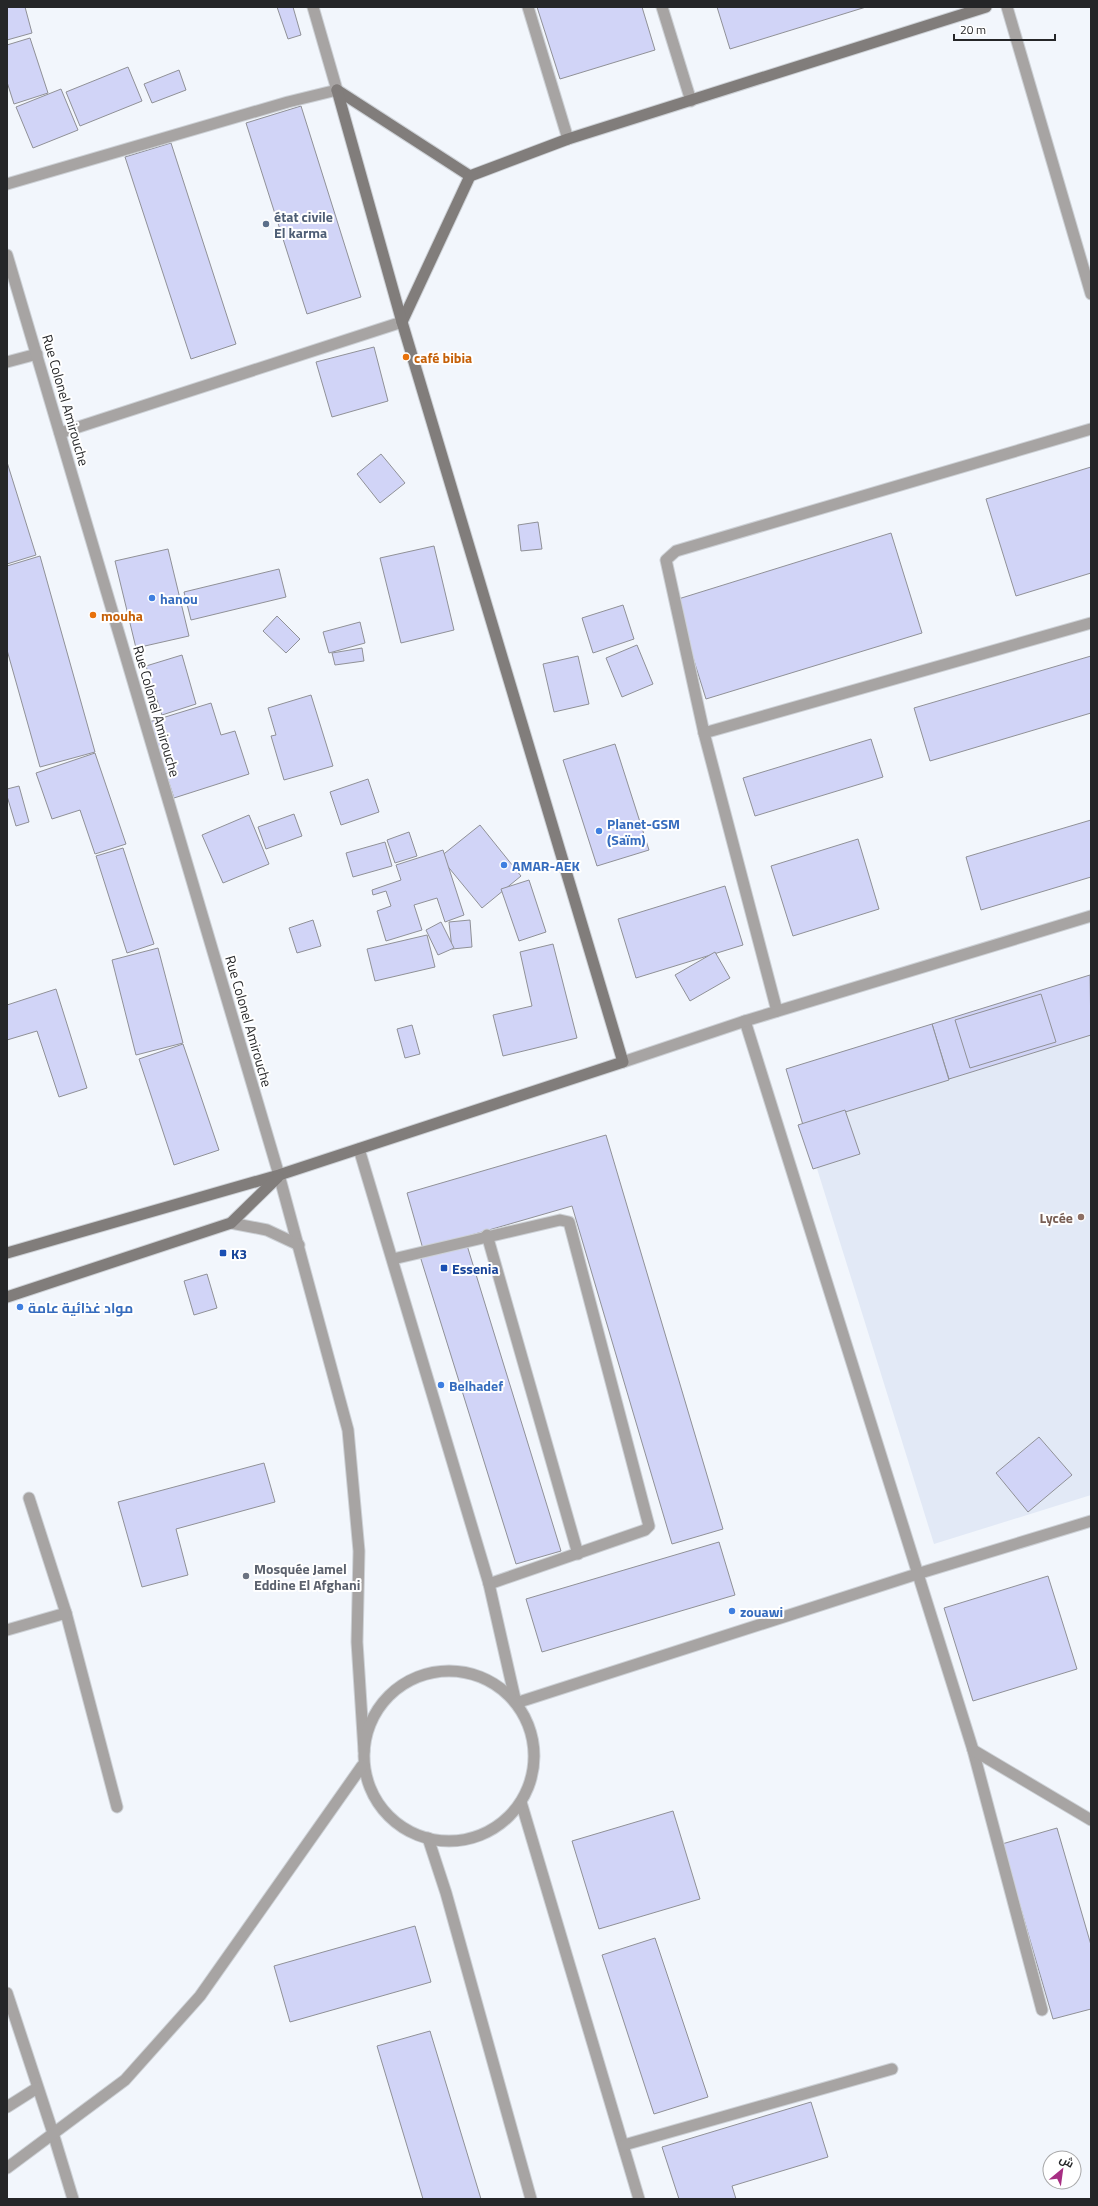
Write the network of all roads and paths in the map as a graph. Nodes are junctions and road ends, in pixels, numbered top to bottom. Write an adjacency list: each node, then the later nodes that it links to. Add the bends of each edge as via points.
1 (313, 7): 6 (street)
2 (528, 7): 8 (street)
3 (662, 7): 7 (street)
4 (986, 7): 7 (main road)
5 (1007, 7): 12 (street)
6 (337, 90): 9 (main road); 10 (street); 13 (main road)
7 (691, 101): 8 (main road)
8 (568, 140): 9 (main road)
9 (470, 176): 13 (main road)
10 (7, 184)
11 (7, 255): 14 (street, Rue Colonel Amirouche)
12 (1091, 294)
13 (402, 322): 17 (street); 23 (main road)
14 (37, 354): 15 (street); 17 (street, Rue Colonel Amirouche)
15 (7, 362)
16 (1091, 429): 19 (street, via 676,551 666,560)
17 (60, 433): 25 (street, Rue Colonel Amirouche)
18 (1091, 623): 19 (street)
19 (704, 733): 21 (street)
20 (1091, 916): 21 (street)
21 (777, 1012): 22 (street)
22 (745, 1021): 23 (street); 35 (street)
23 (623, 1062): 24 (main road)
24 (359, 1149): 25 (main road); 30 (street)
25 (279, 1175): 26 (main road); 28 (street, Rue Colonel Amirouche); 29 (main road)
26 (231, 1223): 28 (street, via 267,1230); 31 (main road)
27 (487, 1235): 30 (street); 34 (street); 34 (street, via 560,1220 570,1222 649,1526 645,1530)
28 (299, 1246): 41 (street, Rue Colonel Amirouche, via 348,1430 360,1551 357,1642)
29 (7, 1253)
30 (393, 1259): 36 (street)
31 (7, 1296)
32 (29, 1498): 37 (street)
33 (1091, 1521): 35 (street)
34 (578, 1554): 36 (street)
35 (917, 1574): 39 (street); 40 (street)
36 (489, 1584): 39 (street)
37 (66, 1613): 38 (street); 44 (street)
38 (7, 1630)
39 (516, 1703): 41 (street, via 495,1684 467,1673 438,1671 410,1680 387,1697 371,1722); 43 (street, via 530,1726 534,1752 532,1778)
40 (973, 1750): 45 (street); 48 (street)
41 (364, 1751): 42 (street)
42 (362, 1766): 46 (street, via 380,1806 401,1826); 52 (street, via 200,1996 125,2080)
43 (521, 1802): 46 (street, via 503,1822 480,1836 454,1841); 53 (street)
44 (116, 1807)
45 (1091, 1820)
46 (428, 1838): 56 (street, via 446,1893)
47 (7, 1993): 50 (street)
48 (1042, 2010)
49 (892, 2068): 53 (street)
50 (37, 2088): 51 (street); 52 (street)
51 (7, 2107)
52 (53, 2133): 54 (street); 55 (street)
53 (624, 2145): 57 (street)
54 (7, 2168)
55 (73, 2199)
56 (531, 2199)
57 (639, 2199)

